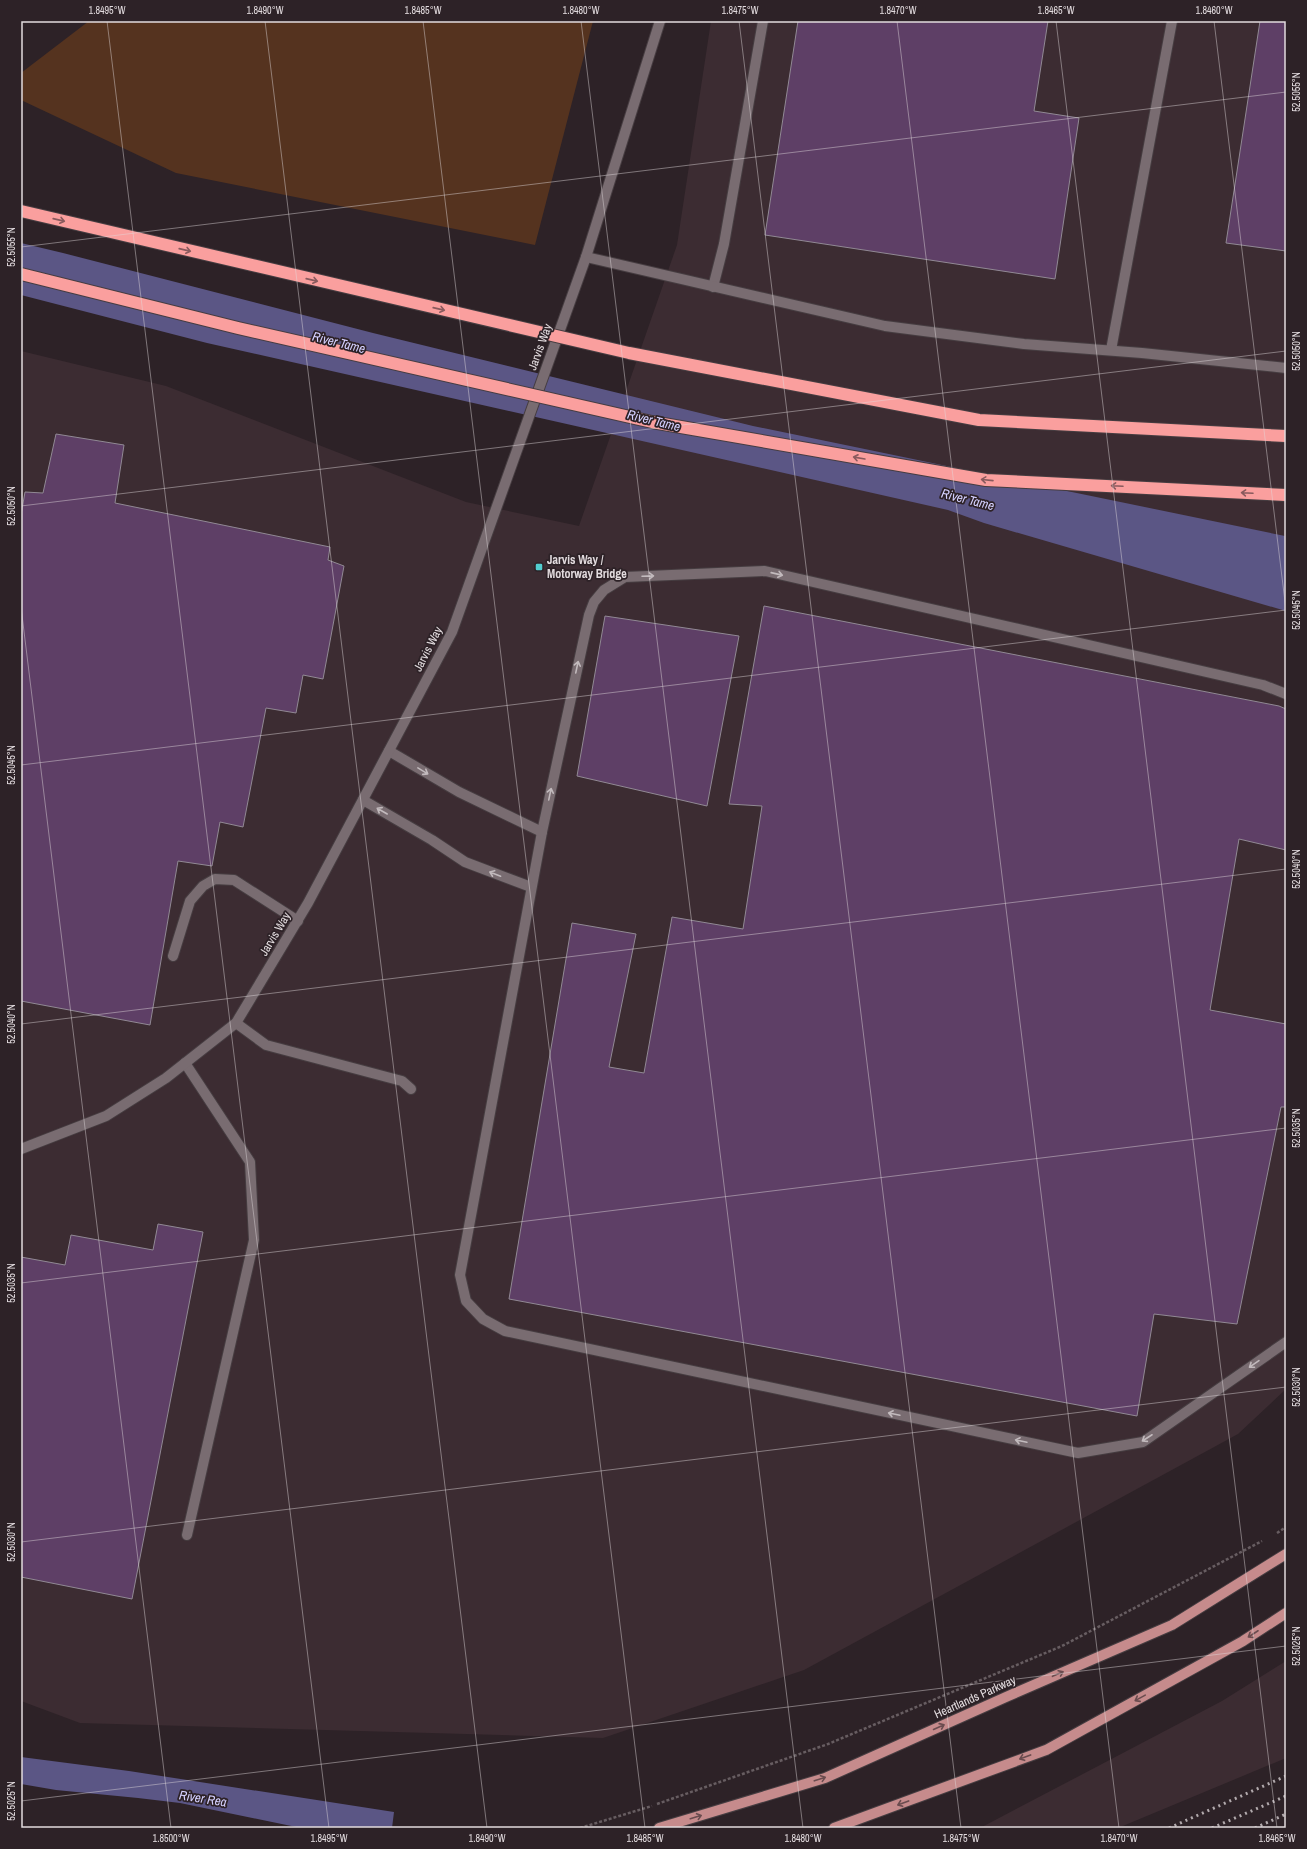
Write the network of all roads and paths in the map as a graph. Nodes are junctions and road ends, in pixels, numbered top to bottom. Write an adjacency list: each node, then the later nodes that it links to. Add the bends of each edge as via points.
1 (660, 21): 5 (street, Jarvis Way)
2 (763, 21): 7 (street, via 724,244)
3 (1172, 21): 8 (street)
4 (21, 211): 10 (highway, one-way to 10, bridge, via 629,353 979,420)
5 (586, 257): 7 (street); 13 (street, Jarvis Way, via 452,632)
6 (21, 274): 11 (highway, one-way to 6, bridge, via 986,480 652,422 238,328)
7 (713, 287): 8 (street, via 885,326 1024,344)
8 (1111, 350): 9 (street)
9 (1286, 368)
10 (1286, 436)
11 (1286, 495)
12 (1286, 694): 15 (street, one-way to 12, via 588,615 604,590 625,577 765,571 1263,685)
13 (389, 751): 14 (street, Jarvis Way); 15 (street, one-way to 15, via 458,792)
14 (363, 800): 16 (street, one-way to 14, via 465,862); 17 (street, Jarvis Way)
15 (542, 832): 16 (street)
16 (531, 887): 23 (street, one-way to 16, via 1143,1442 1078,1453 505,1331 483,1319 466,1301 460,1275)
17 (298, 921): 18 (street, via 234,880 215,879 203,886 190,901); 19 (street, Jarvis Way)
18 (173, 956)
19 (236, 1023): 20 (street, Jarvis Way); 21 (street, via 266,1045 402,1081)
20 (185, 1063): 22 (street, Jarvis Way, via 106,1116); 26 (street, via 250,1162 254,1240)
21 (411, 1089)
22 (21, 1149)
23 (1286, 1342)
24 (1286, 1527): 25 (path)
25 (1276, 1534)
26 (187, 1535)
27 (1269, 1538): 30 (path, via 1062,1646 843,1738 628,1814)
28 (1286, 1554): 31 (main road, Heartlands Parkway, one-way to 28, via 825,1778 1172,1625)
29 (1286, 1613): 32 (main road, one-way to 32, via 1243,1641 1046,1750)
30 (580, 1828)
31 (659, 1828)
32 (834, 1828)

